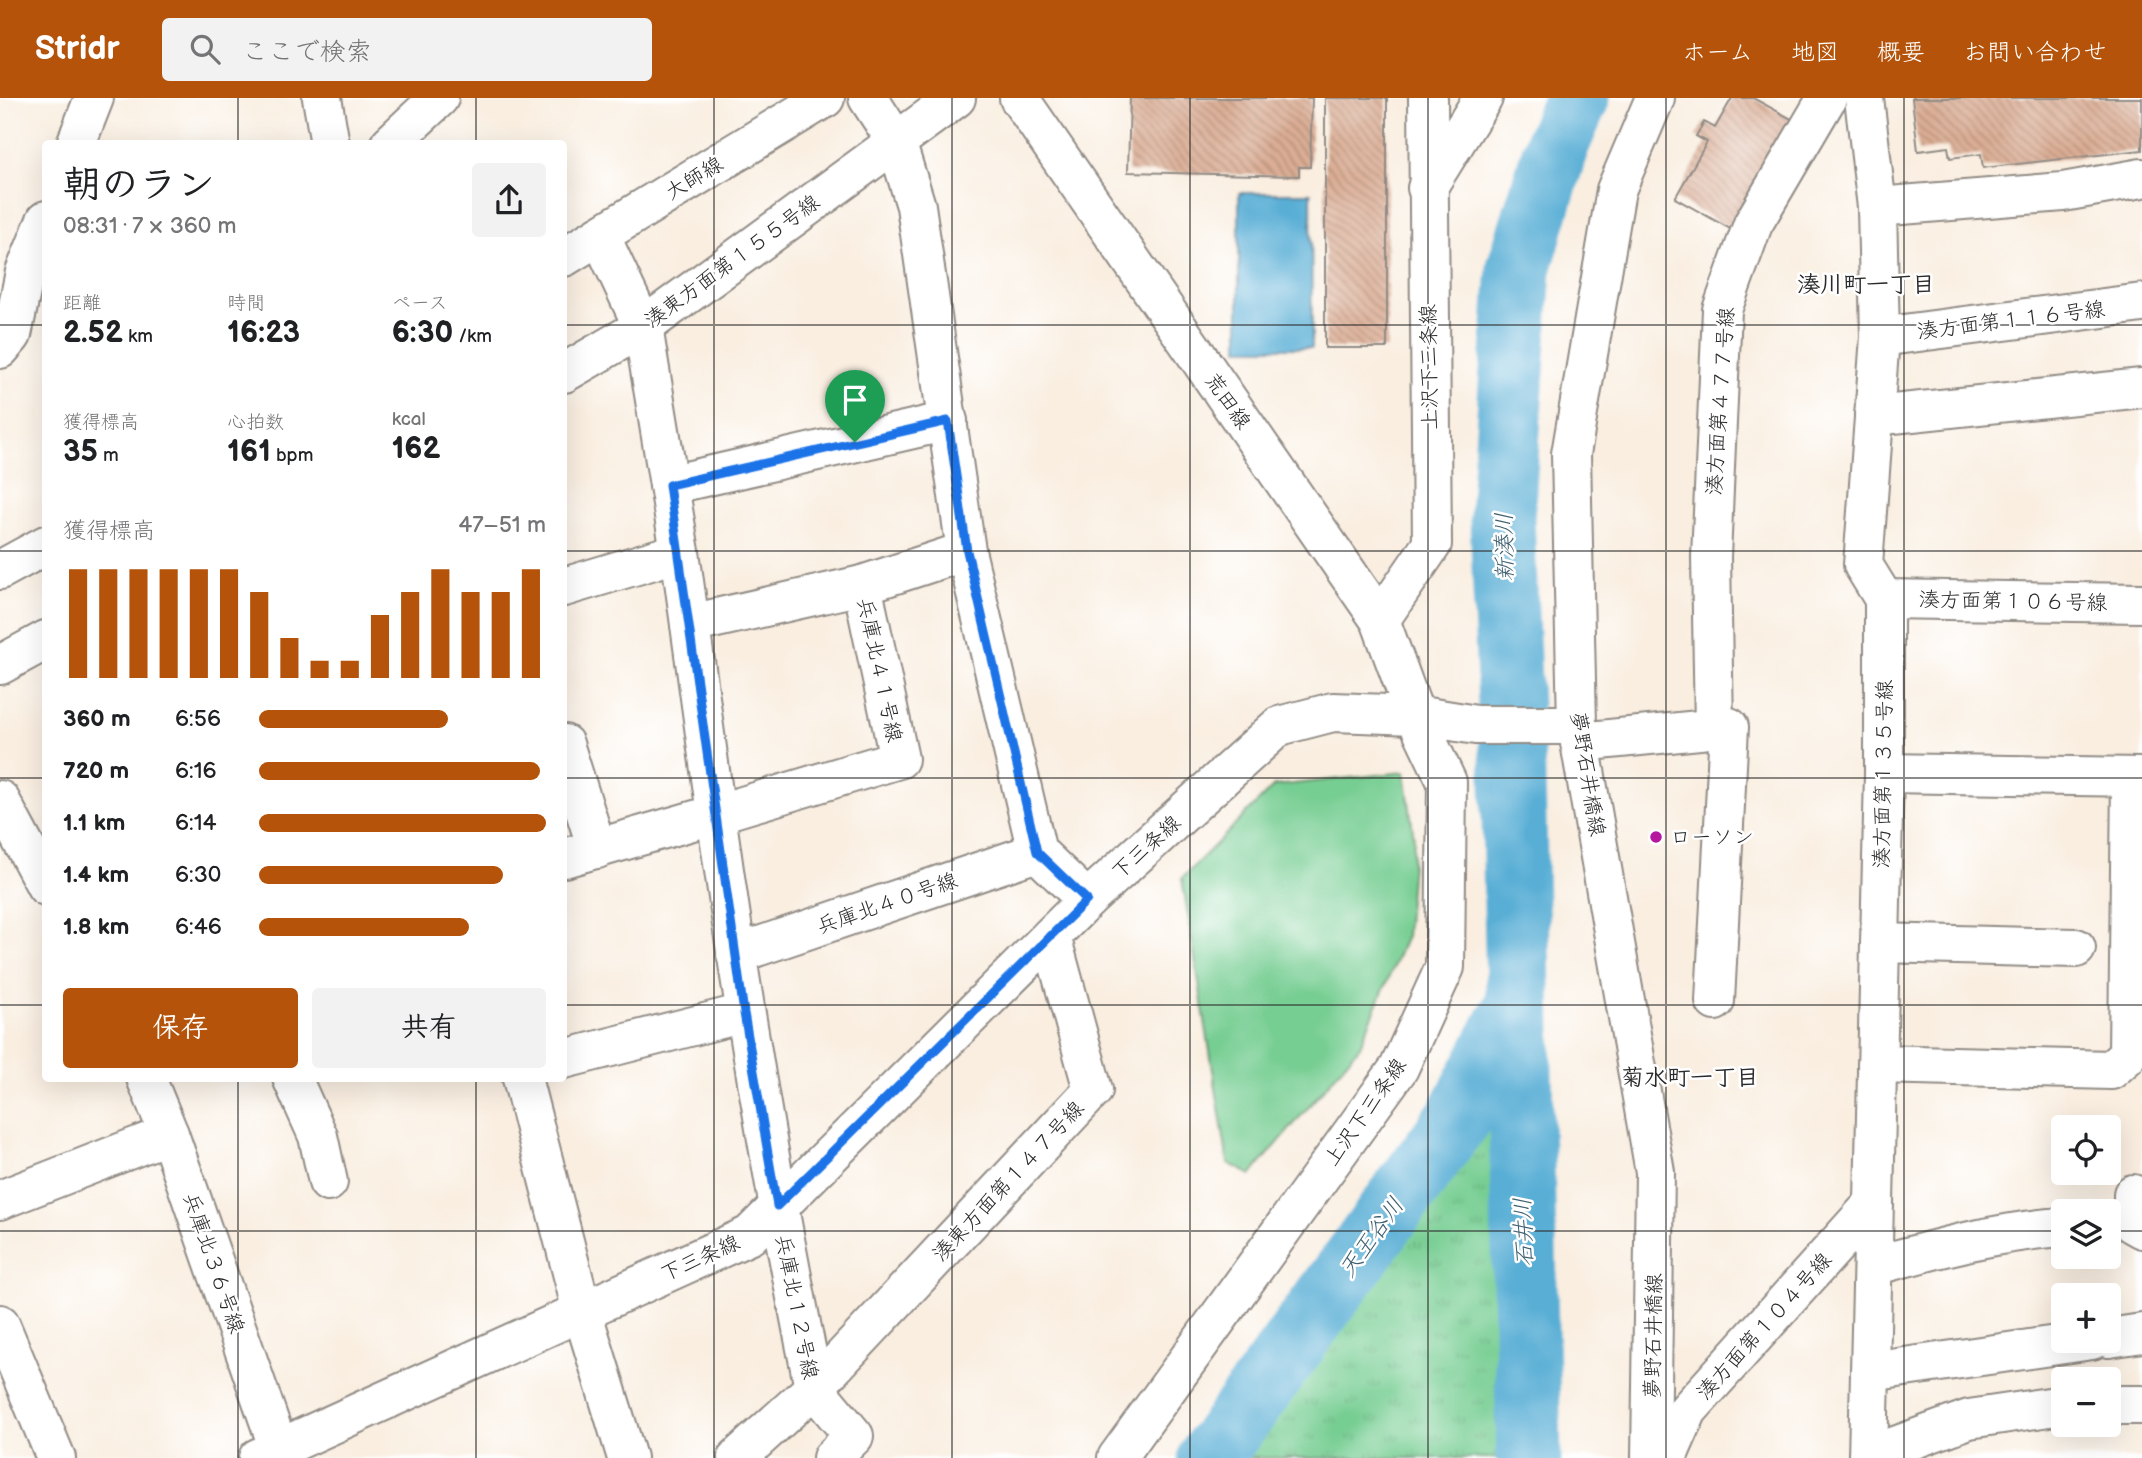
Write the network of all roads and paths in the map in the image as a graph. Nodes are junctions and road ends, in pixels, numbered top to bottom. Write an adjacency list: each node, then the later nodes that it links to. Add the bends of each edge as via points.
1 (94, 98): 13 (street)
2 (322, 98): 14 (street)
3 (439, 98): 15 (street)
4 (825, 98): 21 (street, 大師線)
5 (868, 98): 16 (street)
6 (956, 98): 16 (street, 湊東方面第１５５号線)
7 (1018, 98): 41 (street, 荒田線)
8 (1428, 98): 18 (street, 上沢下三条線)
9 (1483, 98): 18 (street)
10 (1655, 98): 47 (street, 夢野石井橋線, via 1615,190 1571,454)
11 (1826, 98): 46 (street, 湊方面第４７７号線, via 1753,224 1722,310 1711,557)
12 (1864, 98): 19 (street)
13 (78, 140)
14 (329, 140)
15 (394, 140)
16 (896, 142): 25 (street, 湊東方面第１５５号線); 31 (street, via 916,206)
17 (2142, 178): 19 (street, via 2063,192)
18 (1427, 188): 41 (street, 上沢下三条線, via 1432,544)
19 (1877, 207): 26 (street)
20 (42, 229): 23 (street)
21 (600, 235): 22 (street, 大師線); 25 (street)
22 (567, 255)
23 (23, 271): 27 (street, via 12,335)
24 (2142, 303): 26 (street, 湊方面第１１６号線)
25 (643, 327): 28 (street, 湊東方面第１５５号線); 32 (street)
26 (1880, 337): 30 (street)
27 (0, 349)
28 (567, 371)
29 (2142, 388): 30 (street)
30 (1874, 416): 39 (street, via 1863,565)
31 (948, 421): 32 (street); 34 (street)
32 (669, 485): 35 (street)
33 (42, 547): 36 (street)
34 (967, 551): 37 (street, 兵庫北４１号線); 53 (street)
35 (680, 552): 38 (street); 42 (street)
36 (0, 570)
37 (862, 585): 42 (street); 51 (street, 兵庫北４１号線, via 899,759)
38 (567, 586)
39 (1884, 599): 40 (street, 湊方面第１０６号線); 49 (street, 湊方面第１３５号線)
40 (2142, 603)
41 (1380, 620): 45 (street, 荒田線)
42 (690, 624): 51 (street)
43 (42, 642): 44 (street)
44 (0, 666)
45 (1415, 715): 47 (street, 下三条線, via 1476,725); 56 (street, 下三条線, via 1333,712 1279,726); 91 (street, 上沢下三条線, via 1447,782 1445,967 1399,1068)
46 (1714, 728): 47 (street, 下三条線); 61 (street, via 1729,727)
47 (1567, 731): 92 (street, 夢野石井橋線, via 1655,1172)
48 (567, 764): 54 (street)
49 (1884, 773): 50 (street); 58 (street, 湊方面第１３５号線)
50 (2136, 777): 64 (street, via 2128,1055 2111,1070)
51 (716, 814): 54 (street); 60 (street)
52 (5, 821): 55 (street)
53 (1037, 852): 56 (street); 60 (street, 兵庫北４０号線)
54 (580, 853)
55 (42, 880)
56 (1087, 900): 57 (street, 下三条線)
57 (1051, 936): 72 (street, 下三条線); 81 (street, 湊東方面第１４７号線, via 1093,1090)
58 (1880, 943): 59 (street); 64 (street, 湊方面第１３５号線)
59 (2076, 948)
60 (736, 954): 62 (street)
61 (1716, 1001)
62 (744, 1013): 63 (street); 72 (street)
63 (567, 1058)
64 (1877, 1064): 71 (street, 湊方面第１３５号線)
65 (156, 1082): 68 (street, 兵庫北３６号線)
66 (294, 1082): 69 (street, via 318,1136)
67 (523, 1082): 75 (street)
68 (169, 1134): 70 (street); 85 (street, 兵庫北３６号線)
69 (328, 1182)
70 (0, 1200)
71 (1874, 1203): 74 (street, 湊方面第１３５号線); 93 (street, 湊方面第１０４号線, via 1688,1410)
72 (777, 1206): 75 (street, 下三条線, via 750,1235); 81 (street, 兵庫北１２号線)
73 (2051, 1228): 74 (street, via 1985,1237)
74 (1873, 1266): 80 (street, 湊方面第１３５号線)
75 (582, 1311): 85 (street, 下三条線); 88 (street)
76 (0, 1324): 87 (street)
77 (2142, 1334): 78 (street)
78 (2121, 1337)
79 (2051, 1346): 80 (street)
80 (1870, 1372): 86 (street, 湊方面第１３５号線)
81 (814, 1388): 89 (street, 兵庫北１２号線); 90 (street, via 853,1436)
82 (2121, 1405): 83 (street)
83 (2142, 1405)
84 (2051, 1407): 86 (street, via 1969,1419)
85 (273, 1455)
86 (1868, 1457)
87 (55, 1458)
88 (627, 1458)
89 (737, 1458)
90 (832, 1458)
91 (1117, 1458)
92 (1651, 1458)
93 (1667, 1458)

